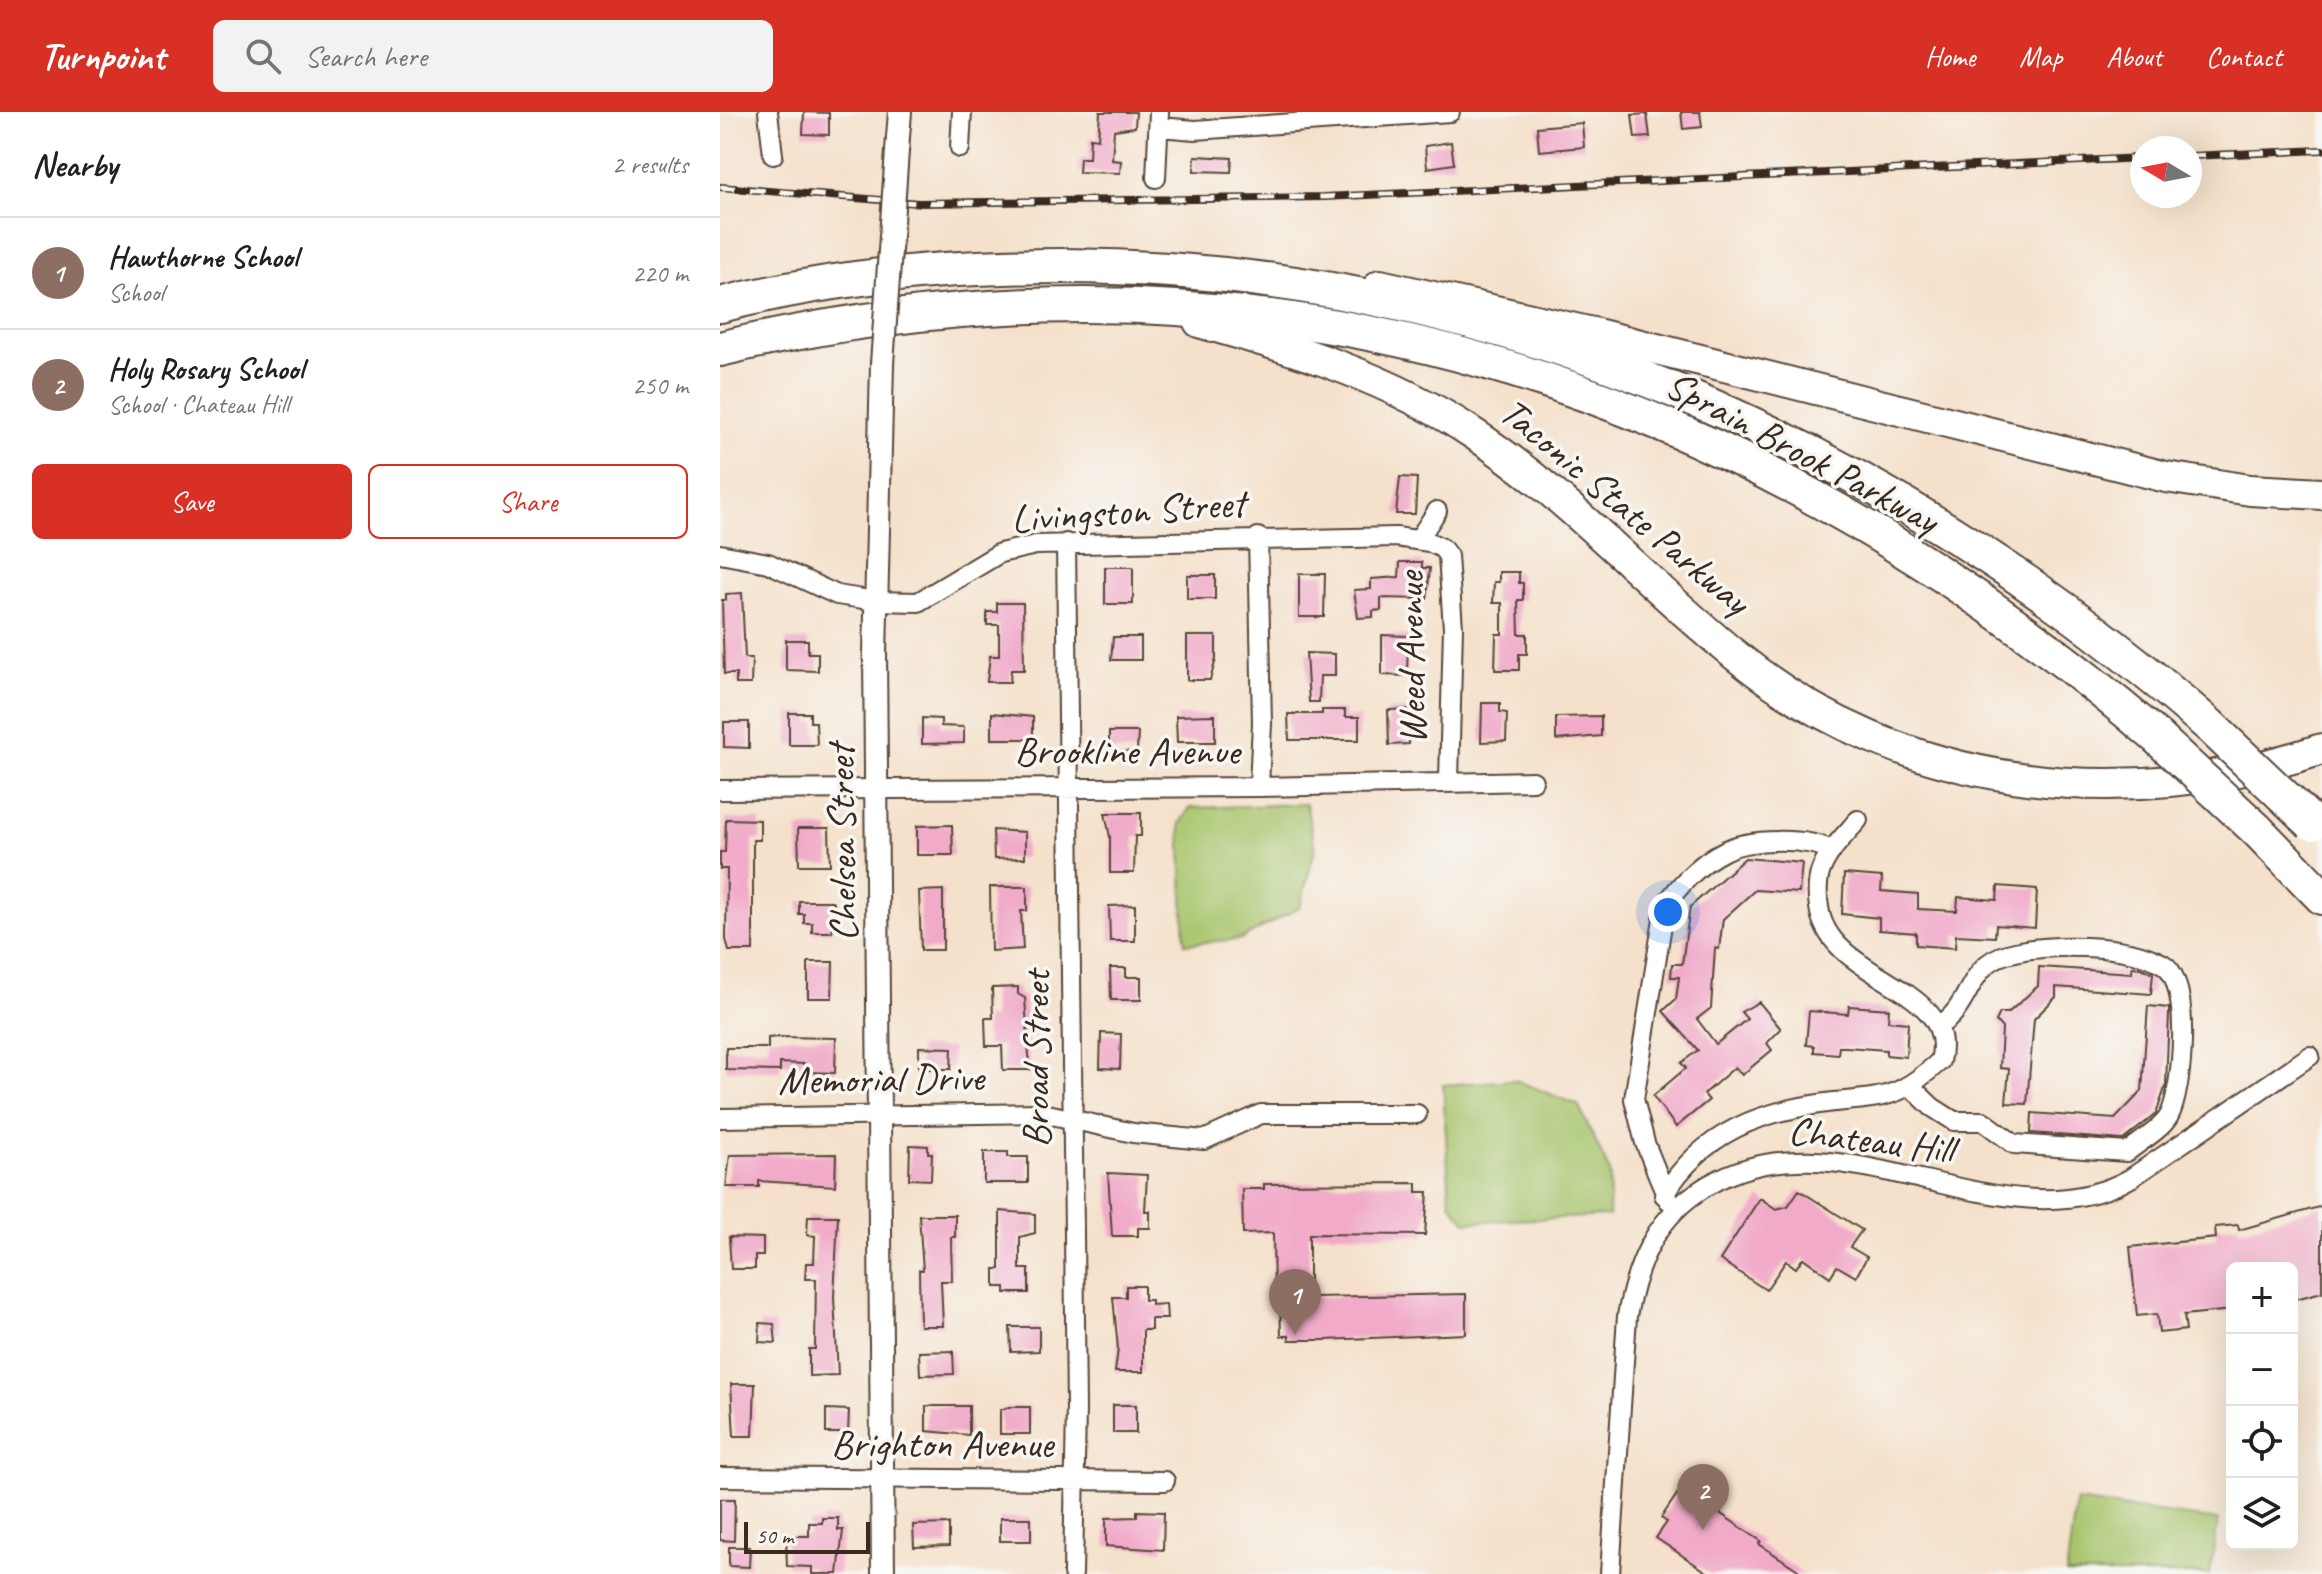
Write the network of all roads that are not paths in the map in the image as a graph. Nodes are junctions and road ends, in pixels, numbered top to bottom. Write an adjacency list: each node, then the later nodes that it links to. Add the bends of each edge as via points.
1 (768, 112): 7 (street)
2 (900, 112): 21 (street, Chelsea Street, bridge, via 882,364)
3 (962, 112): 6 (street)
4 (1450, 112): 5 (street, via 1195,130)
5 (1160, 120): 8 (street)
6 (960, 148)
7 (773, 155)
8 (1156, 178)
9 (1166, 268): 11 (highway, via 939,268 860,277); 15 (highway, via 1293,274 1395,287 2166,477); 30 (highway, Sprain Brook Parkway, bridge, via 1319,287 1469,319 1585,355 1702,402 1877,489 1993,559 2117,649 2209,725)
10 (1136, 304): 12 (highway, Taconic State Parkway, via 990,305); 22 (highway, Taconic State Parkway, via 1307,353 1447,417 1526,471 1737,657 1813,708 1887,744 1996,776 2114,787 2204,780); 32 (highway, Sprain Brook Parkway, bridge, via 1268,314 1379,334 1526,373 1642,416 1781,482 1912,557 2024,632 2157,737)
11 (720, 305)
12 (864, 320): 13 (highway, Taconic State Parkway); 14 (highway)
13 (720, 349)
14 (720, 366)
15 (2322, 494)
16 (1437, 511): 18 (street, Weed Avenue)
17 (1258, 537): 18 (street, Livingston Street); 19 (street, Livingston Street); 26 (street)
18 (1418, 540): 23 (street, Weed Avenue, via 1442,548 1448,556 1453,628)
19 (1066, 543): 21 (street, Livingston Street, via 1000,553 918,602); 25 (street, Broad Street)
20 (720, 554): 21 (street, Livingston Street, via 768,563 837,595)
21 (876, 601): 27 (street, Chelsea Street)
22 (2322, 749)
23 (1449, 780): 24 (street, Brookline Avenue); 26 (street, Brookline Avenue)
24 (1533, 781)
25 (1069, 787): 26 (street, Brookline Avenue); 27 (street, Brookline Avenue); 39 (street, Broad Street)
26 (1259, 787)
27 (878, 789): 28 (street, Brookline Avenue); 37 (street, Chelsea Street)
28 (720, 790)
29 (1858, 820): 31 (street)
30 (2317, 828)
31 (1832, 851): 33 (street, via 1820,871 1817,897 1821,923 1833,945 1918,1001); 40 (street, via 1821,843 1799,840 1739,845 1703,866 1665,906 1634,1099)
32 (2322, 897)
33 (1938, 1026): 35 (street, via 1944,1047 1940,1061); 35 (street, via 1954,1018 1981,967 2005,954 2112,948 2165,964 2175,975 2184,1020 2174,1103 2168,1118 2127,1152 2014,1144 1983,1121 1954,1121)
34 (2310, 1056): 40 (street, Chateau Hill, via 2131,1178 2109,1191 2074,1200 2037,1200 1791,1159 1753,1165)
35 (1909, 1085): 40 (street, via 1874,1098 1796,1106 1728,1129 1678,1172)
36 (1417, 1114): 39 (street, Memorial Drive, via 1261,1114 1218,1136 1184,1140)
37 (880, 1115): 38 (street, Memorial Drive); 39 (street, Memorial Drive, via 1043,1113); 42 (street, Chelsea Street)
38 (720, 1118)
39 (1072, 1118): 43 (street, Broad Street)
40 (1669, 1202): 47 (street, Chateau Hill, via 1632,1291)
41 (720, 1477): 42 (street, Brighton Avenue)
42 (884, 1478): 43 (street, Brighton Avenue); 45 (street, Chelsea Street)
43 (1075, 1480): 44 (street, Brighton Avenue); 46 (street, Broad Street)
44 (1165, 1481)
45 (883, 1574)
46 (1073, 1574)
47 (1610, 1574)

